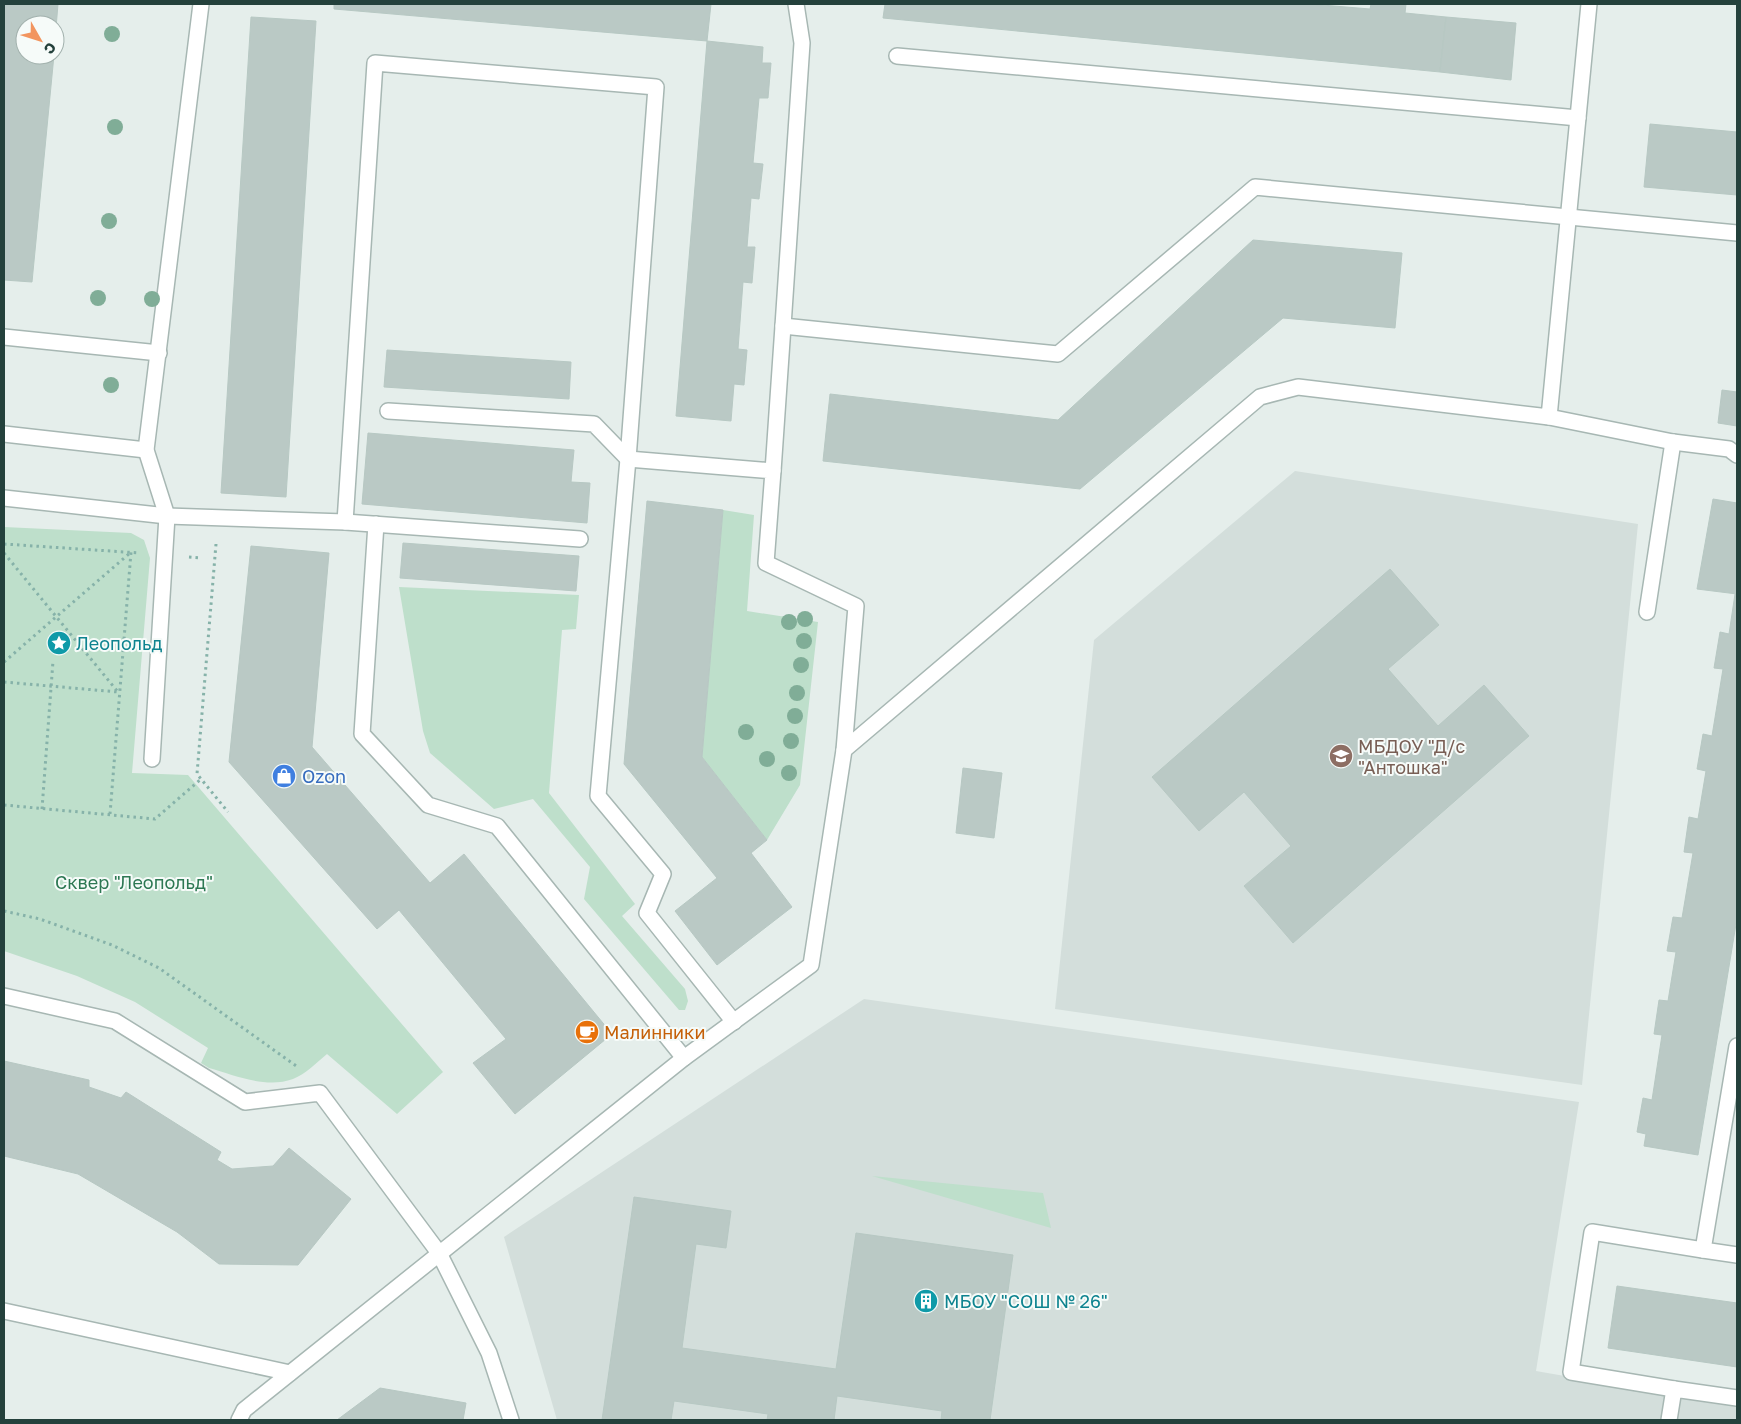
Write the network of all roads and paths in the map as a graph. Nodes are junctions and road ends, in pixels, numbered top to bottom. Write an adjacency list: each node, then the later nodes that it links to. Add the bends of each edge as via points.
1 (201, 4): 10 (street)
2 (796, 4): 8 (street, via 802,43)
3 (1589, 4): 5 (street)
4 (897, 56): 5 (street)
5 (1578, 118): 6 (street)
6 (1568, 216): 7 (street); 8 (street, via 1255,187 1058,354); 12 (street)
7 (1737, 233)
8 (783, 326): 18 (street)
9 (4, 337): 10 (street)
10 (159, 353): 15 (street)
11 (388, 411): 17 (street, via 594,424)
12 (1549, 417): 14 (street); 37 (street, via 1298,387 1260,398)
13 (4, 434): 15 (street)
14 (1673, 442): 16 (street, via 1729,449); 30 (street)
15 (146, 450): 20 (street)
16 (1737, 455)
17 (628, 459): 18 (street); 21 (street, via 656,87 375,63); 46 (street, via 598,796 664,874 647,913)
18 (773, 471): 37 (street, via 766,563 856,606)
19 (4, 498): 20 (street)
20 (167, 516): 21 (street); 28 (street)
21 (344, 522): 22 (street)
22 (376, 524): 24 (street); 48 (street, via 362,734 428,805 497,826)
23 (216, 536): 39 (path, via 196,774)
24 (580, 539)
25 (4, 544): 26 (path)
26 (130, 552): 28 (path); 31 (path); 36 (path)
27 (4, 553): 31 (path)
28 (164, 554): 29 (path); 38 (street)
29 (201, 558)
30 (1647, 612)
31 (56, 617): 33 (path); 36 (path)
32 (53, 661): 35 (path)
33 (4, 662)
34 (4, 682): 35 (path)
35 (51, 686): 36 (path); 41 (path)
36 (118, 692): 43 (path)
37 (844, 750): 46 (street, via 811,965)
38 (152, 759)
39 (201, 779): 42 (path); 43 (path, via 155,819)
40 (4, 805): 41 (path)
41 (42, 809): 43 (path)
42 (228, 812)
43 (110, 814)
44 (4, 911): 49 (path, via 40,919 112,945 159,968)
45 (4, 996): 51 (street, via 115,1021 245,1102 320,1093)
46 (734, 1022): 48 (street)
47 (1737, 1046): 50 (street)
48 (684, 1058): 51 (street)
49 (299, 1068)
50 (1703, 1250): 52 (street); 55 (street, via 1592,1232 1571,1372)
51 (439, 1253): 54 (street); 58 (street, via 489,1353)
52 (1737, 1255)
53 (4, 1311): 54 (street)
54 (290, 1373): 57 (street, via 244,1410)
55 (1674, 1389): 56 (street); 59 (street)
56 (1737, 1398)
57 (240, 1420)
58 (511, 1420)
59 (1669, 1420)

